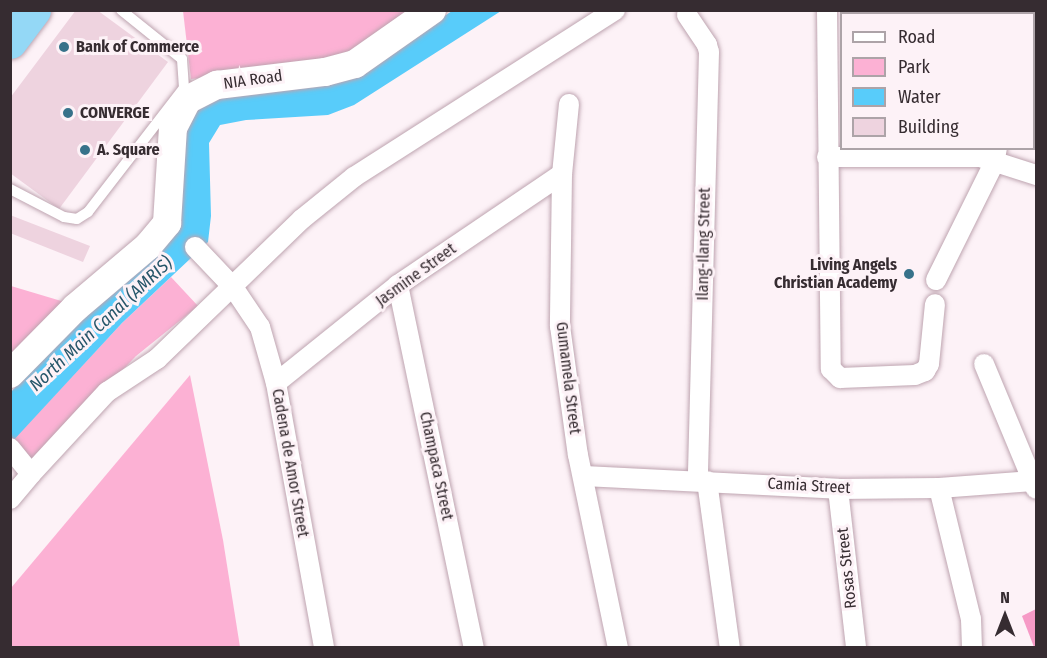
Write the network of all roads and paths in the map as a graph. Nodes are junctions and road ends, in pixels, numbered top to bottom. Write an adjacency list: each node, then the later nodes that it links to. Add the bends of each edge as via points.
1 (34, 10): 7 (highway)
2 (122, 10): 14 (lane, via 182,59 184,88 88,212 77,219 64,217)
3 (432, 10): 21 (street, NIA Road, via 355,63 325,72 217,85 187,100 173,128 167,223 148,246 75,308)
4 (615, 10): 18 (street, via 354,177 302,219)
5 (827, 10): 8 (street)
6 (687, 15): 26 (street, Ilang-Ilang Street, via 709,52)
7 (10, 42)
8 (834, 66): 11 (street)
9 (569, 104): 12 (street, Gumamela Street)
10 (995, 156): 11 (street); 13 (street); 16 (street)
11 (827, 157): 19 (street, via 831,369 840,378 915,375 926,371)
12 (562, 174): 17 (street, Jasmine Street); 25 (street, Gumamela Street, via 560,326)
13 (1036, 175)
14 (10, 189)
15 (195, 247): 18 (street, Cadena de Amor Street)
16 (936, 280)
17 (399, 285): 22 (street, Jasmine Street); 32 (street, Champaca Street)
18 (233, 287): 22 (street, Cadena de Amor Street, via 260,327); 24 (street, via 157,359 107,392)
19 (935, 304)
20 (984, 364): 27 (street)
21 (10, 374)
22 (276, 383): 31 (street, Cadena de Amor Street)
23 (10, 448): 24 (street)
24 (31, 474): 30 (street)
25 (584, 476): 26 (street, Camia Street); 33 (street, Gumamela Street)
26 (702, 481): 29 (street, Camia Street); 34 (street, Ilang-Ilang Street)
27 (1035, 485): 28 (street, Camia Street)
28 (939, 488): 29 (street, Camia Street); 36 (street, via 971,619)
29 (838, 489): 35 (street, Rosas Street)
30 (10, 499)
31 (324, 648)
32 (474, 648)
33 (618, 648)
34 (730, 648)
35 (856, 648)
36 (972, 648)

